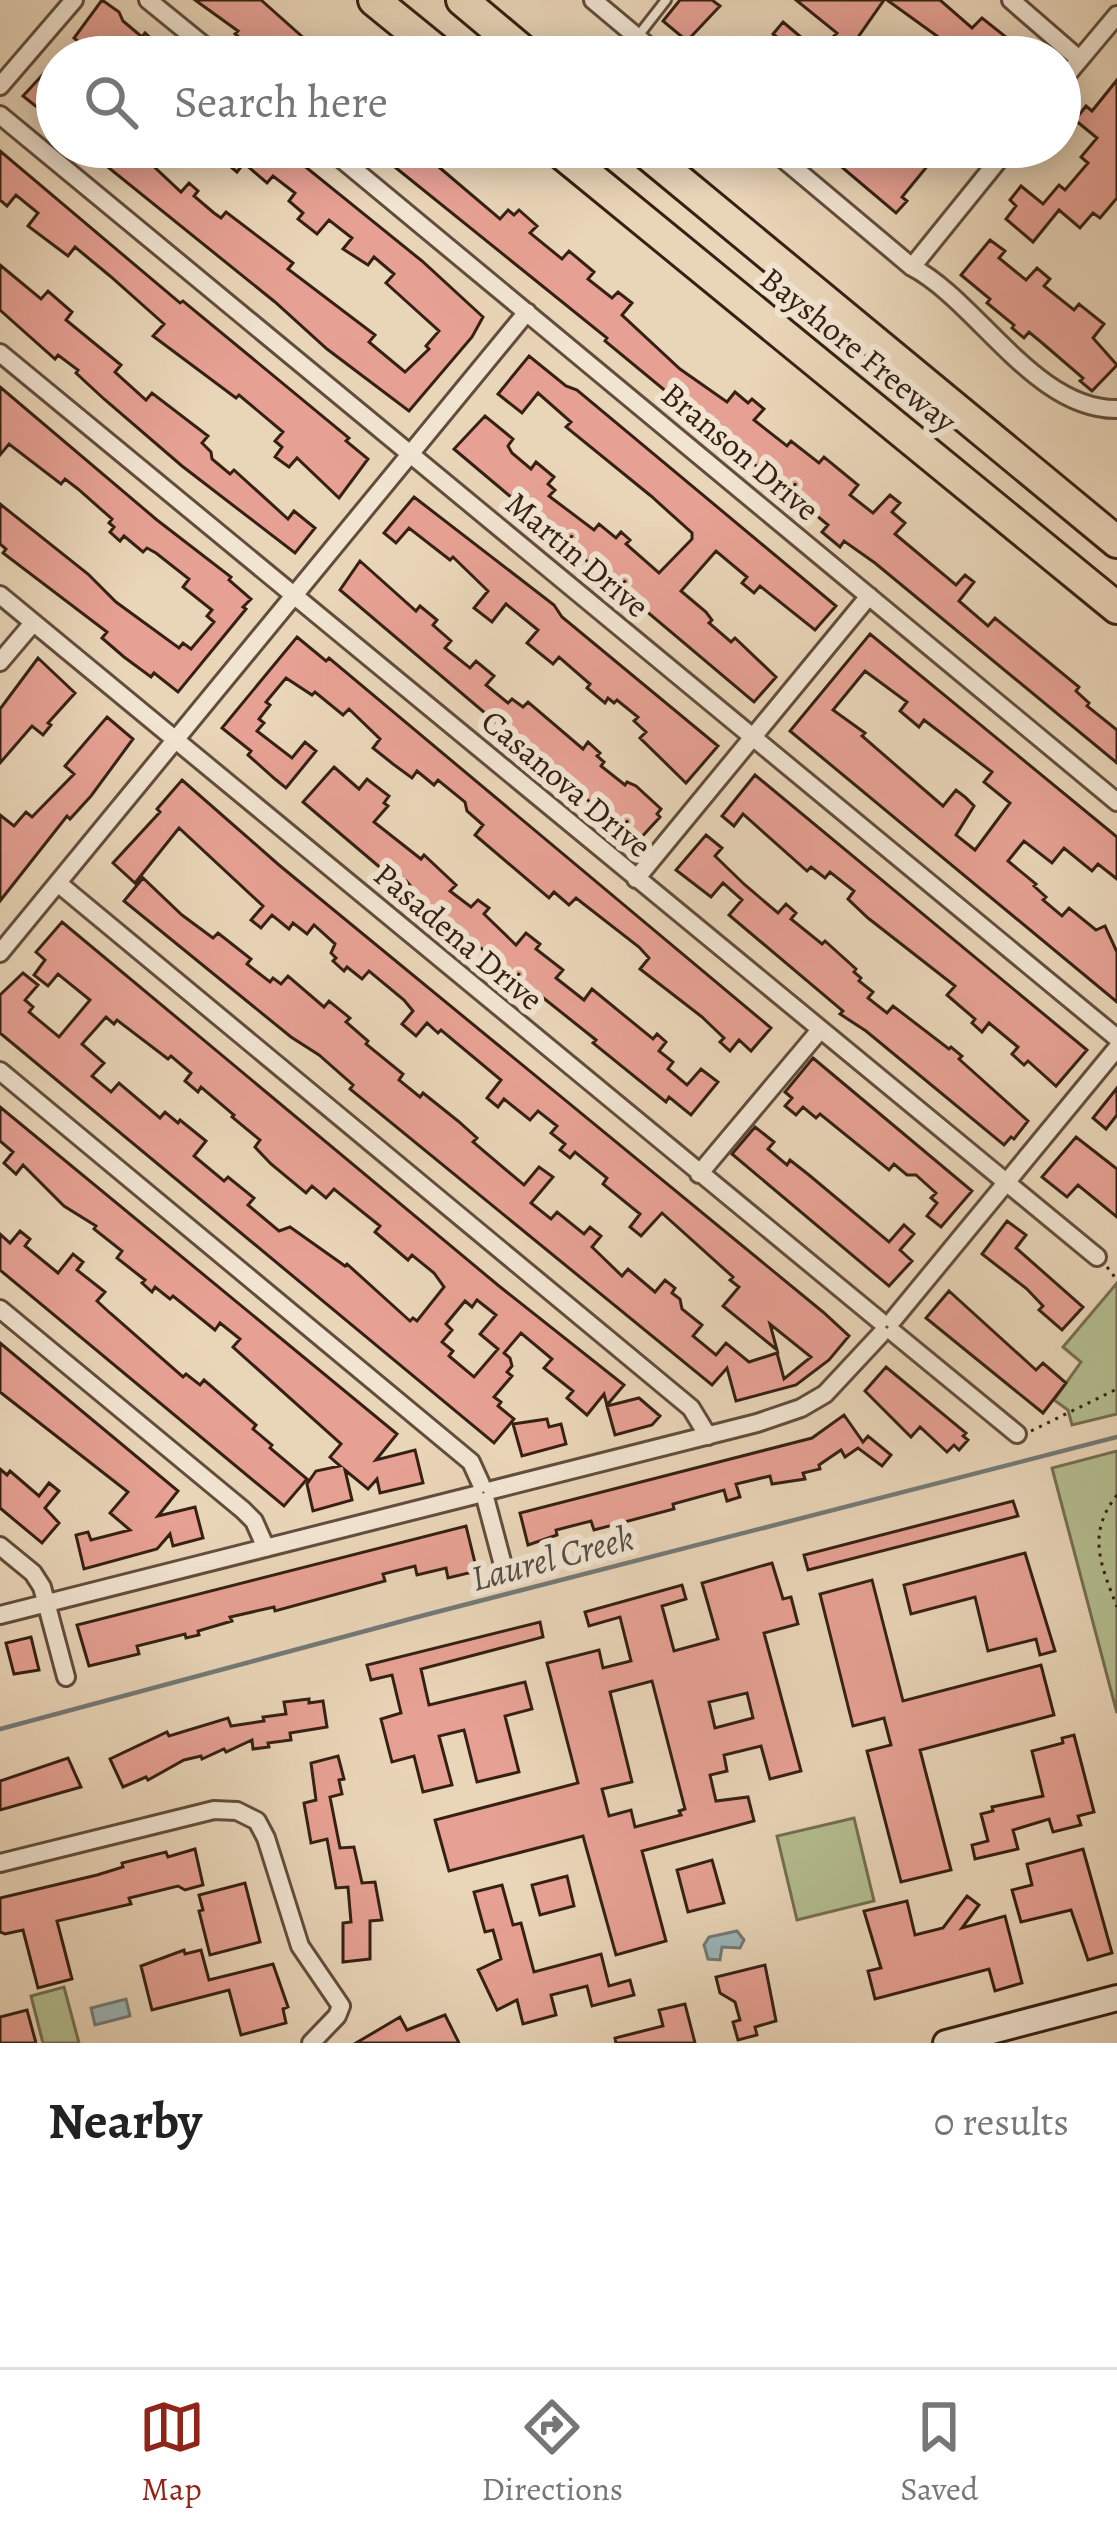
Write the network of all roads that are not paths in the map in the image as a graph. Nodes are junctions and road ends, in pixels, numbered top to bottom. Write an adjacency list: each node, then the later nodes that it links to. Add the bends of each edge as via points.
1 (74, 0): 9 (street)
2 (148, 0): 10 (street)
3 (374, 0): 11 (highway)
4 (461, 0): 12 (highway)
5 (592, 0): 13 (street)
6 (666, 0): 14 (lane)
7 (1011, 0): 15 (street)
8 (1117, 15): 16 (street)
9 (43, 36)
10 (192, 36)
11 (418, 36)
12 (505, 36)
13 (636, 36)
14 (638, 36)
15 (1052, 36)
16 (1110, 36): 18 (street)
17 (36, 44): 19 (street)
18 (1081, 58)
19 (0, 86)
20 (0, 115): 21 (street, Martin Drive)
21 (36, 145)
22 (64, 168): 32 (street, Martin Drive)
23 (352, 168): 29 (street, Branson Drive)
24 (580, 168): 37 (highway, Bayshore Freeway)
25 (664, 168): 33 (highway, Bayshore Freeway)
26 (794, 168): 28 (street)
27 (992, 168): 28 (street)
28 (912, 267): 31 (street, via 1045,381)
29 (527, 312): 32 (street); 36 (street, Branson Drive)
30 (0, 353): 34 (street, Casanova Drive)
31 (1117, 409)
32 (410, 453): 34 (street); 41 (street, Martin Drive)
33 (1117, 542)
34 (292, 594): 40 (street); 43 (street, Casanova Drive)
35 (0, 596): 38 (street, Pasadena Drive)
36 (869, 596): 41 (street); 42 (street, Branson Drive)
37 (1117, 608)
38 (33, 623): 39 (street); 40 (street, Pasadena Drive)
39 (0, 662)
40 (175, 738): 44 (street); 50 (street, Pasadena Drive)
41 (753, 738): 43 (street); 47 (street, Martin Drive)
42 (1117, 802)
43 (635, 879): 46 (street, Casanova Drive)
44 (58, 884): 45 (street); 56 (street, via 691,1408)
45 (0, 953)
46 (820, 1030): 50 (street); 51 (street, Casanova Drive)
47 (1117, 1038)
48 (1117, 1048): 51 (street)
49 (0, 1071): 57 (street, via 471,1462)
50 (699, 1174): 54 (street, Pasadena Drive)
51 (1006, 1184): 52 (street, Casanova Drive); 54 (street)
52 (1096, 1257)
53 (0, 1309): 59 (street, via 244,1510)
54 (887, 1327): 55 (street, Pasadena Drive); 56 (street, via 825,1394)
55 (1017, 1434)
56 (708, 1436): 57 (street)
57 (484, 1492): 59 (street); 60 (street)
58 (0, 1546): 61 (street, via 33,1574)
59 (266, 1548): 61 (street)
60 (503, 1565)
61 (48, 1603): 62 (street); 63 (street)
62 (0, 1615)
63 (66, 1677)
64 (0, 1863): 66 (street, via 214,1810 257,1821 300,1946 341,2006)
65 (1117, 1998): 67 (street)
66 (310, 2043)
67 (946, 2043)

